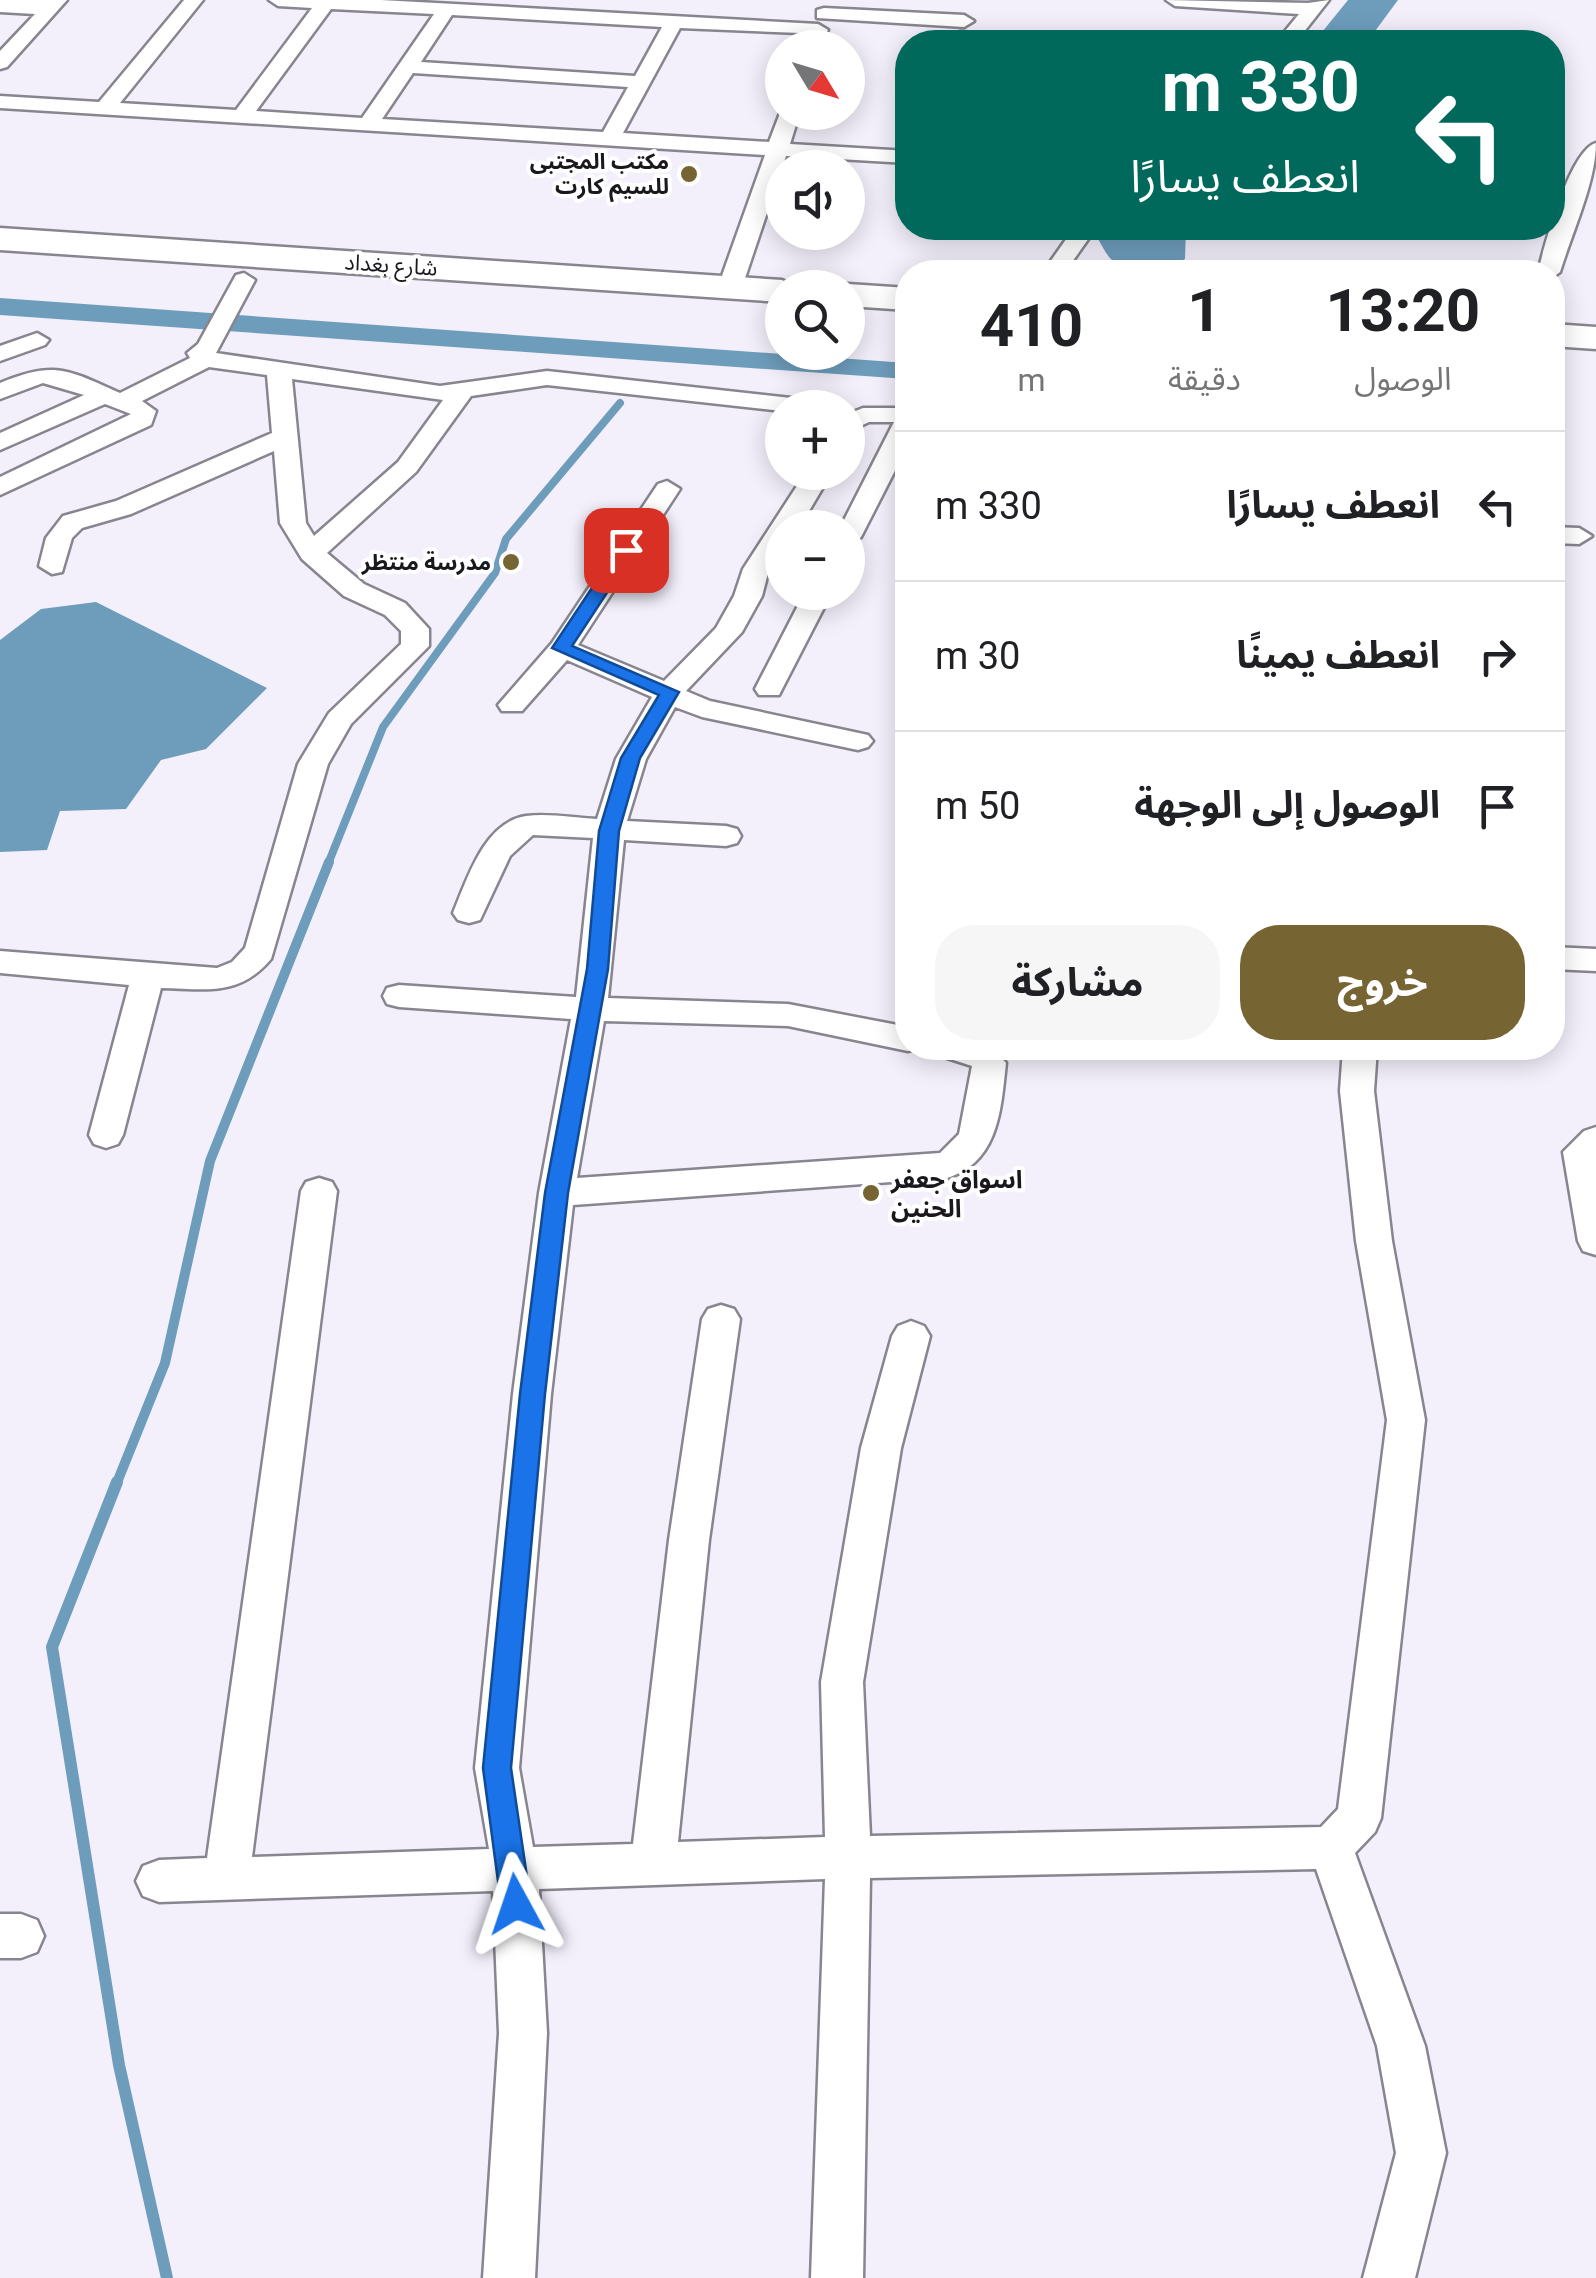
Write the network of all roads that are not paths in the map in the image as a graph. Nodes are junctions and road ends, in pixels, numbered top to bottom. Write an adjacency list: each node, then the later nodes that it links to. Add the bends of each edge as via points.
1 (194, 0): 21 (street)
2 (278, 0): 5 (street)
3 (969, 0): 15 (street)
4 (1175, 0): 8 (street)
5 (325, 2): 6 (street); 22 (street)
6 (366, 2): 11 (street)
7 (54, 4): 9 (street); 17 (street)
8 (1317, 4): 16 (street)
9 (0, 6)
10 (579, 8): 11 (street); 12 (street)
11 (447, 9): 18 (street)
12 (674, 22): 13 (street); 19 (street)
13 (821, 23): 14 (street)
14 (910, 30)
15 (962, 30)
16 (1296, 30)
17 (0, 62)
18 (407, 67): 19 (street); 23 (street)
19 (641, 82): 25 (street)
20 (0, 102): 21 (street)
21 (105, 108): 22 (street)
22 (242, 116): 23 (street)
23 (368, 124): 25 (street)
24 (784, 130): 26 (street)
25 (610, 139): 26 (street)
26 (778, 149): 28 (street); 34 (street)
27 (1596, 149): 29 (street)
28 (895, 156)
29 (1584, 195): 30 (street)
30 (1565, 237)
31 (0, 238): 34 (highway, شارع بغداد)
32 (0, 264): 33 (highway, شارع بغداد)
33 (240, 287): 38 (highway, شارع بغداد); 45 (street)
34 (730, 287): 35 (highway, شارع بغداد)
35 (765, 290)
36 (865, 296): 37 (highway)
37 (895, 298)
38 (765, 315)
39 (865, 321): 40 (highway)
40 (895, 323)
41 (1565, 336): 42 (highway)
42 (1596, 338)
43 (37, 340): 44 (street)
44 (0, 354)
45 (206, 354): 48 (street); 51 (street)
46 (1565, 366): 47 (highway)
47 (1596, 368)
48 (279, 372): 49 (street); 57 (street)
49 (462, 391): 52 (street, via 547,378); 63 (street, via 406,466)
50 (0, 392): 51 (street, via 40,375)
51 (114, 398): 58 (street); 60 (street, via 144,412 142,420)
52 (765, 402)
53 (865, 413): 54 (street)
54 (874, 414): 55 (street); 56 (street)
55 (865, 416)
56 (895, 416)
57 (285, 437): 63 (street, via 293,523); 65 (street, via 122,508 68,524 56,536)
58 (0, 442)
59 (895, 443): 62 (street)
60 (0, 488)
61 (667, 489): 67 (street)
62 (862, 510)
63 (311, 553): 78 (street, via 354,590 395,608 416,628 415,646 339,719 313,764 260,952 244,970 220,979)
64 (765, 556): 69 (street, via 728,632)
65 (52, 566)
66 (810, 610): 68 (street)
67 (562, 648): 69 (street); 70 (street)
68 (769, 688)
69 (669, 692): 71 (street, via 702,708); 72 (street, via 631,758)
70 (512, 705)
71 (858, 741)
72 (609, 831): 73 (street); 74 (street, via 528,825 509,832); 80 (street)
73 (726, 836)
74 (469, 913)
75 (1565, 959): 76 (street)
76 (1596, 960)
77 (0, 962): 78 (street)
78 (148, 976): 84 (street)
79 (400, 996): 80 (street)
80 (590, 1009): 81 (street, via 788,1016); 87 (street)
81 (895, 1037)
82 (986, 1060): 87 (street, via 979,1136 972,1150 947,1165)
83 (1359, 1060): 91 (street, via 1374,1241 1406,1420 1359,1818)
84 (106, 1136)
85 (1596, 1140): 88 (street, via 1581,1152)
86 (319, 1191): 95 (street)
87 (557, 1193): 94 (street, via 497,1768)
88 (1596, 1241)
89 (721, 1319): 93 (street)
90 (910, 1336): 92 (street, via 880,1448 842,1682)
91 (1331, 1848): 92 (street); 99 (street, via 1401,2046 1421,2152)
92 (848, 1856): 93 (street); 98 (street)
93 (653, 1867): 94 (street)
94 (514, 1872): 95 (street); 97 (street, via 523,2033)
95 (227, 1879): 96 (street)
96 (159, 1881)
97 (509, 2278)
98 (837, 2278)
99 (1389, 2278)

